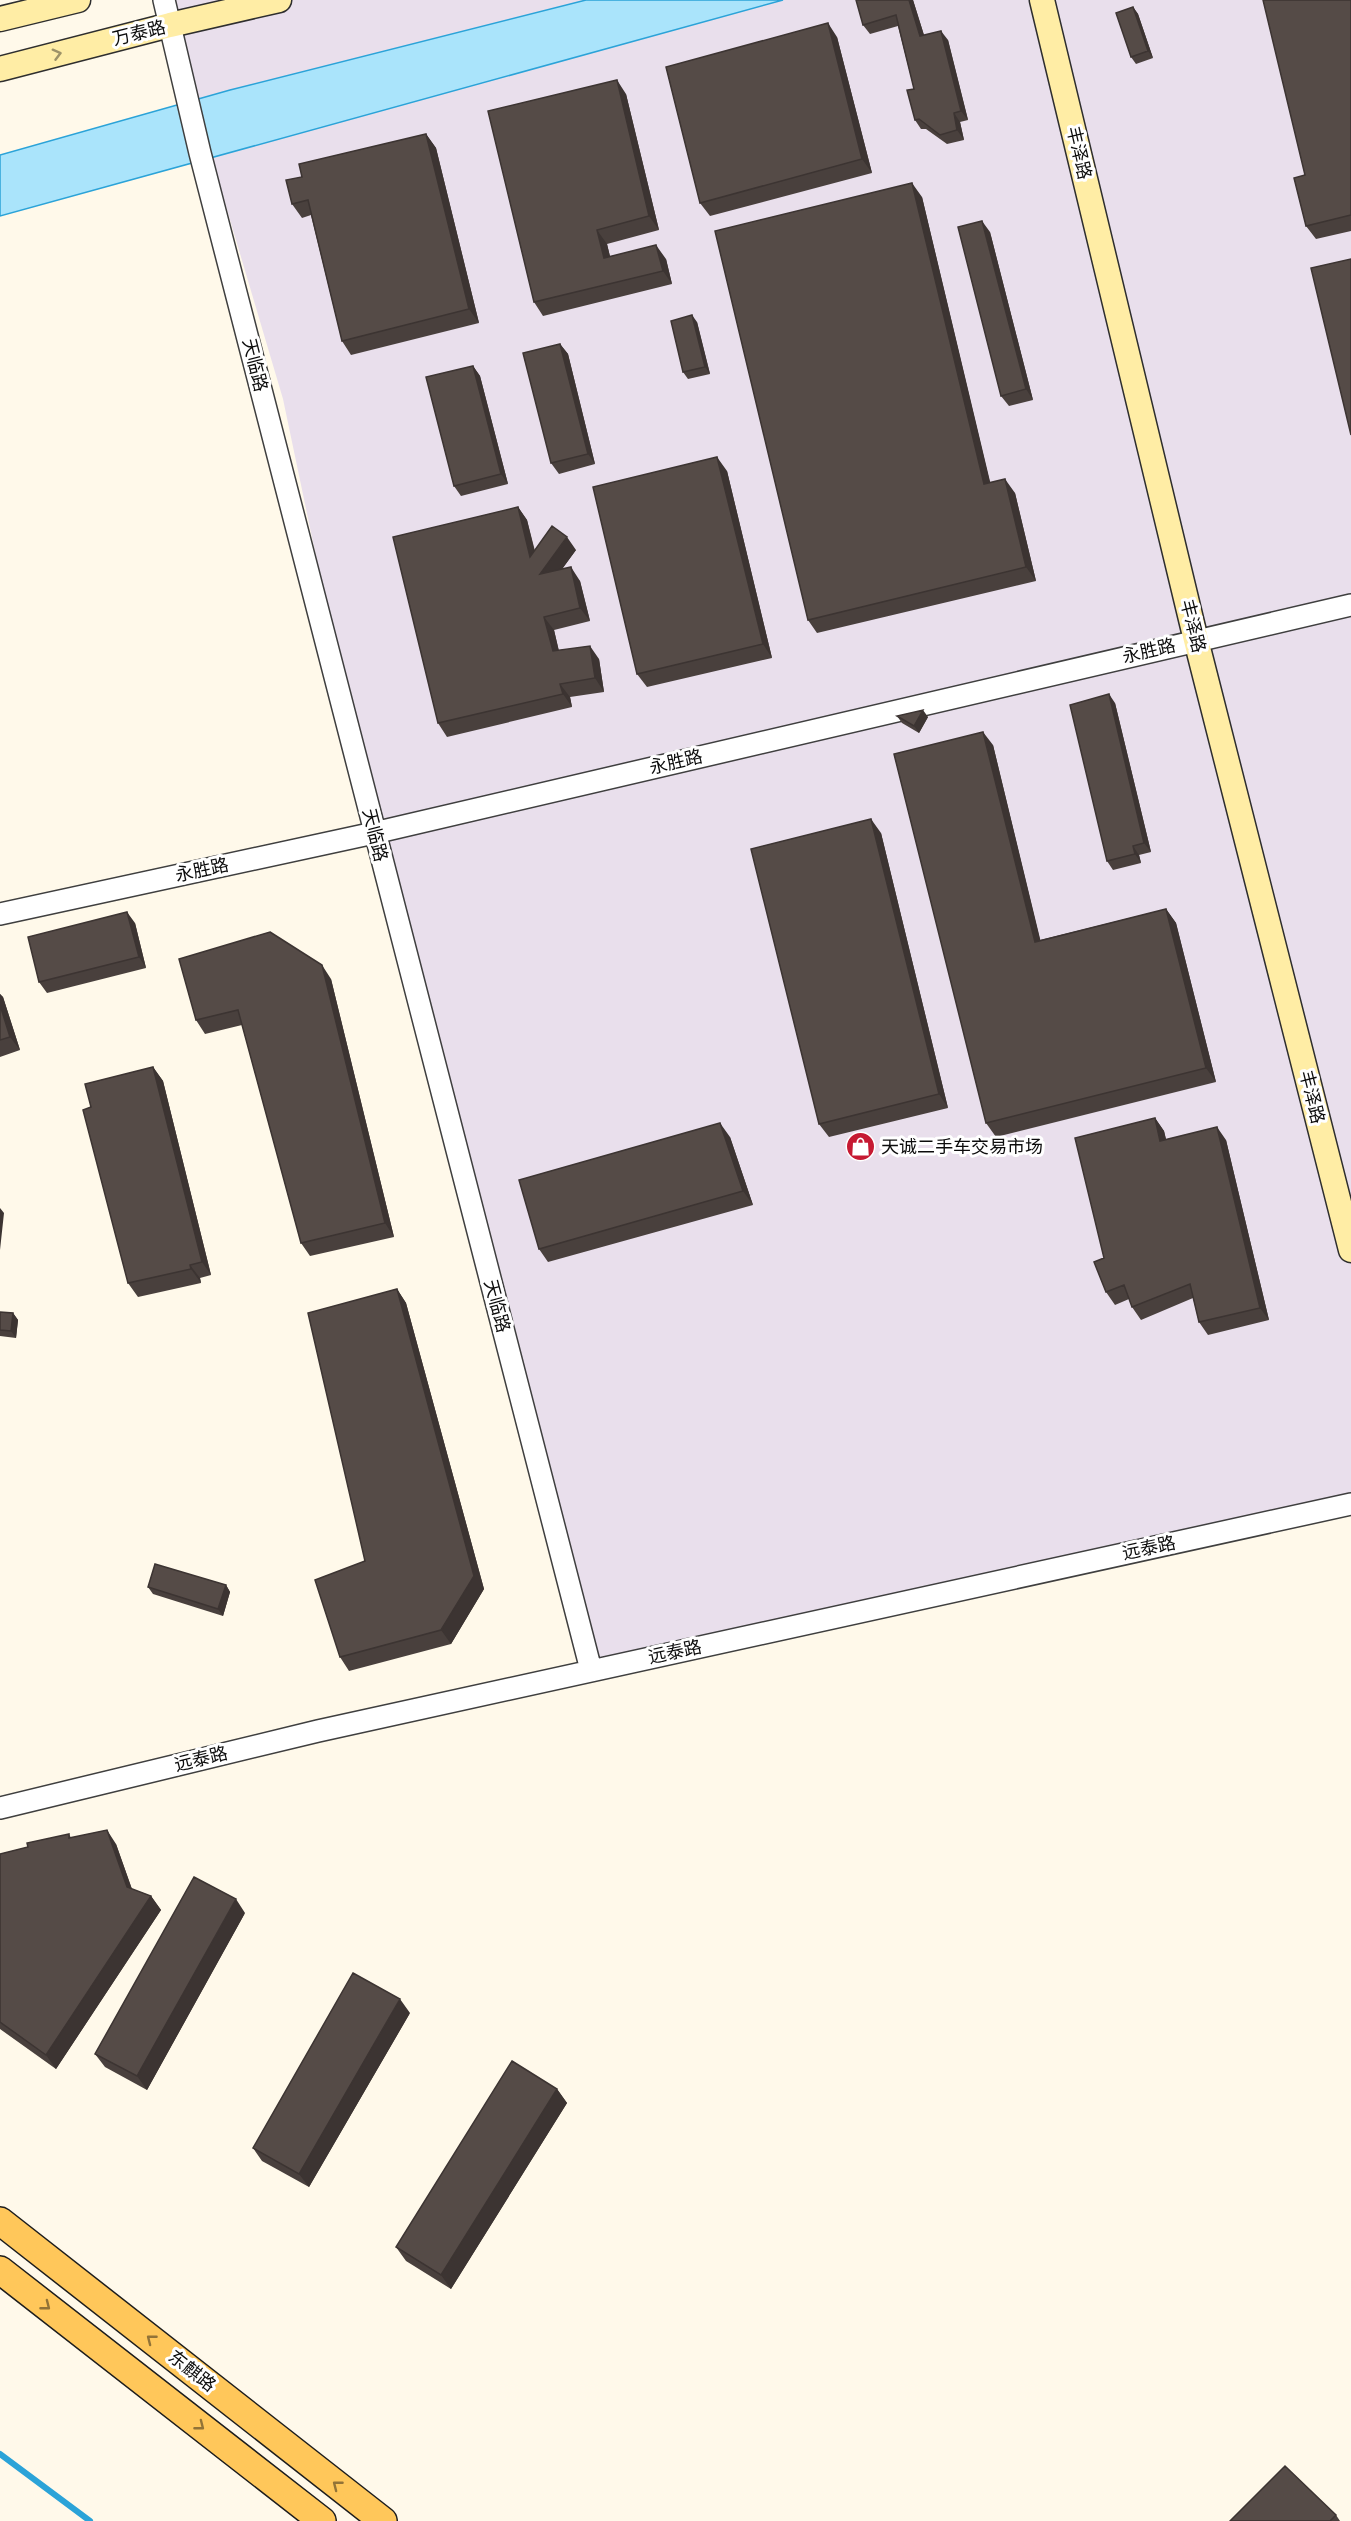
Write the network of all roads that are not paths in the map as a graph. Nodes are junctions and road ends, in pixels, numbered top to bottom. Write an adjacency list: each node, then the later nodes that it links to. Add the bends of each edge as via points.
1 (78, 0): 5 (main road)
2 (164, 0): 6 (street, 天临路)
3 (279, 0): 6 (main road, 万泰路)
4 (1042, 0): 9 (main road, 丰泽路)
5 (0, 19)
6 (170, 25): 7 (main road, 万泰路, one-way to 6); 10 (street, 天临路)
7 (0, 69)
8 (1351, 605): 9 (street, 永胜路)
9 (1196, 640): 10 (street, 永胜路); 12 (main road, 丰泽路)
10 (374, 832): 11 (street, 永胜路); 14 (street, 天临路)
11 (0, 914)
12 (1351, 1250)
13 (1351, 1504): 14 (street, 远泰路)
14 (591, 1670): 15 (street, 远泰路)
15 (0, 1808)
16 (0, 2221): 19 (main road, 东麒路, one-way to 16)
17 (0, 2270): 18 (main road, one-way to 18)
18 (322, 2521)
19 (383, 2521)

